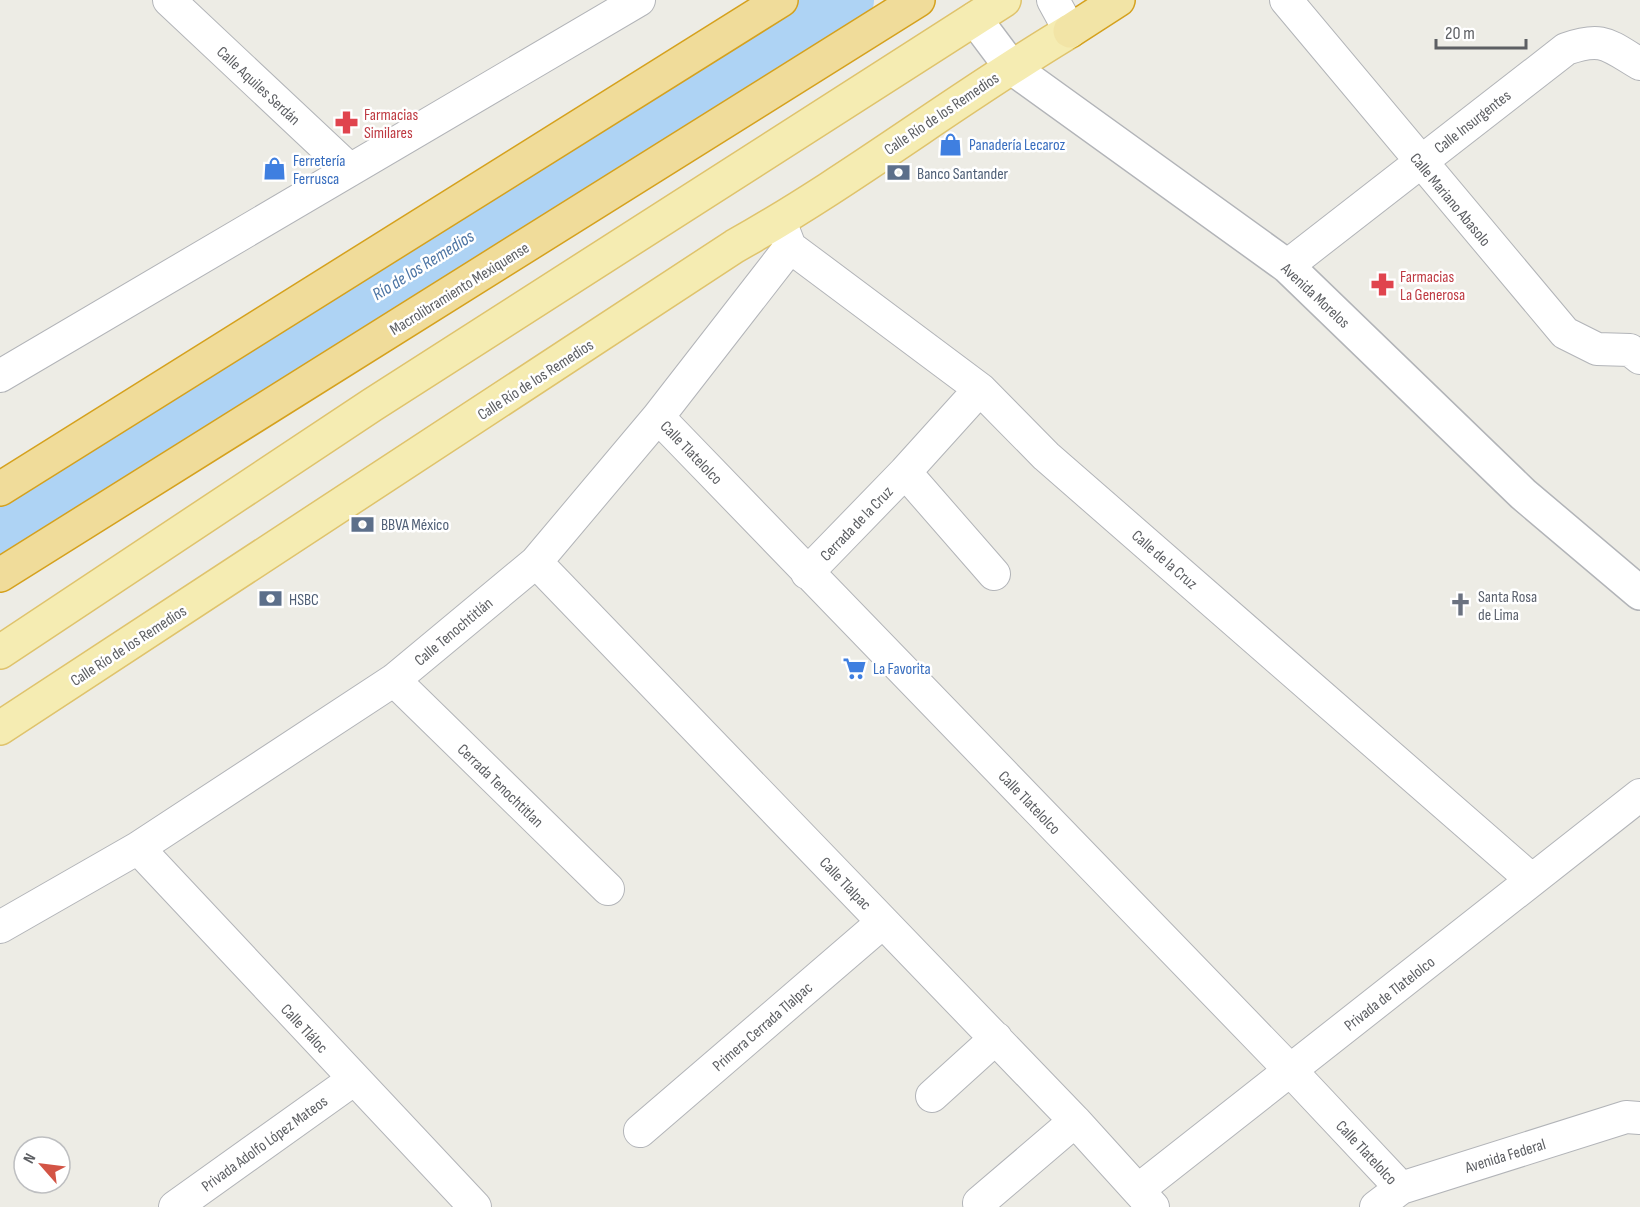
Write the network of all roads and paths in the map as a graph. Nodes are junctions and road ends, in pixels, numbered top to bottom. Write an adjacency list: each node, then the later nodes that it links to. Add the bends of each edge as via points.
1 (169, 0): 14 (street, Calle Aquiles Serdán)
2 (639, 0): 14 (street)
3 (781, 0): 22 (highway)
4 (918, 0): 26 (highway, Macrolibramiento Mexiquense)
5 (1004, 0): 9 (main road)
6 (1053, 0): 10 (street)
7 (1118, 0): 10 (highway)
8 (1286, 0): 13 (street, Calle Mariano Abasolo)
9 (975, 19): 12 (street, Avenida Morelos); 28 (main road, via 372,405)
10 (1070, 32): 12 (main road, Calle Río de los Remedios)
11 (1640, 64): 13 (street, Calle Insurgentes, via 1611,46 1590,41 1566,49)
12 (1011, 67): 15 (main road, Calle Río de los Remedios); 16 (street, Avenida Morelos)
13 (1420, 162): 16 (street, Calle Insurgentes); 17 (street, Calle Mariano Abasolo, via 1565,333 1597,349 1630,350)
14 (350, 170): 18 (street)
15 (785, 234): 19 (street, Calle de la Cruz); 20 (street, Calle Tenochtitlán); 30 (main road, Calle Río de los Remedios, via 735,246)
16 (1287, 266): 27 (street, Avenida Morelos, via 1523,494)
17 (1640, 358)
18 (0, 376)
19 (980, 389): 21 (street, Cerrada de la Cruz); 33 (street, Calle de la Cruz, via 1046,456)
20 (658, 417): 23 (street, Calle Tenochtitlán); 24 (street, Calle Tlatelolco)
21 (905, 472): 24 (street, Cerrada de la Cruz); 25 (street, Cerrada de la Cruz)
22 (0, 489)
23 (536, 562): 29 (street, Calle Tenochtitlán); 35 (street, Calle Tlalpac)
24 (807, 573): 38 (street, Calle Tlatelolco)
25 (994, 574)
26 (0, 575)
27 (1640, 593)
28 (0, 652)
29 (394, 680): 32 (street, Calle Tenochtitlán); 34 (street, Cerrada Tenochtitlan)
30 (0, 728)
31 (1640, 795): 33 (street, Privada de Tlatelolco)
32 (138, 848): 36 (street, Calle Tenochtitlán); 39 (street, Calle Tláloc)
33 (1532, 880): 38 (street, Privada de Tlatelolco)
34 (608, 889)
35 (883, 922): 37 (street, Calle Tlalpac); 43 (street, Primera Cerrada Tlalpac)
36 (0, 927)
37 (996, 1038): 40 (street); 42 (street, Calle Tlalpac)
38 (1290, 1070): 44 (street, Calle Tlatelolco); 45 (street, Privada de Tlatelolco)
39 (353, 1080): 47 (street, Privada Adolfo López Mateos); 48 (street, Calle Tláloc)
40 (932, 1096)
41 (1640, 1118): 44 (street, Avenida Federal, via 1626,1117)
42 (1075, 1120): 45 (street, Calle Tlalpac); 46 (street)
43 (640, 1131)
44 (1401, 1188): 49 (street, Avenida Federal)
45 (1146, 1198)
46 (978, 1203)
47 (175, 1207)
48 (475, 1207)
49 (1376, 1207)

